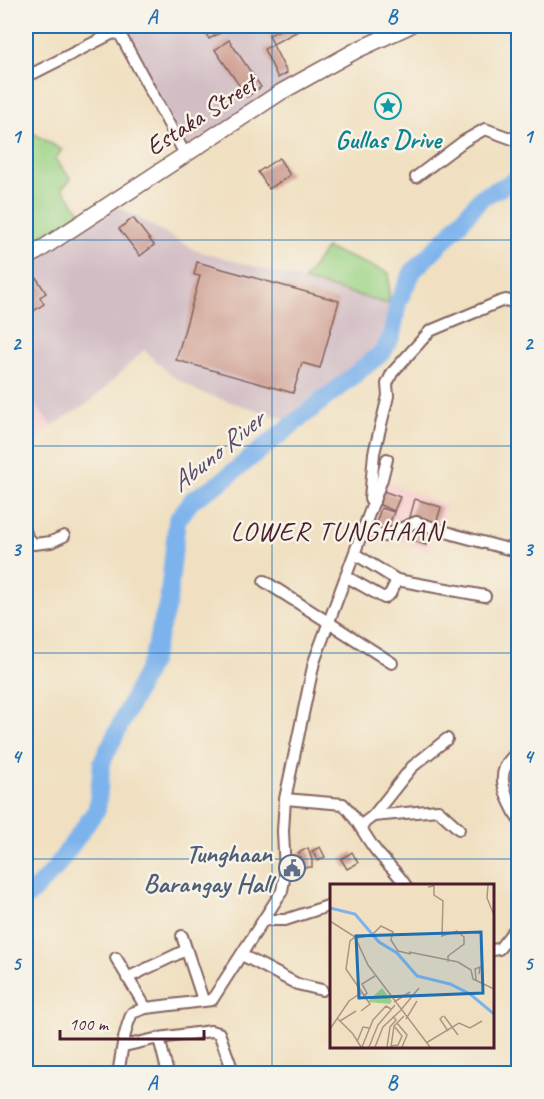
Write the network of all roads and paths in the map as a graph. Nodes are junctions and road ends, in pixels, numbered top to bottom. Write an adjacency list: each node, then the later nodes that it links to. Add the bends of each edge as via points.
1 (409, 26): 4 (street, Estaka Street, via 316,72)
2 (26, 69): 4 (street, via 34,73 117,33)
3 (519, 141): 5 (street, via 485,129)
4 (185, 154): 6 (street, Estaka Street)
5 (416, 177)
6 (26, 258)
7 (519, 304): 9 (street, via 499,302 430,331 392,373 369,486)
8 (387, 459): 9 (street)
9 (374, 502): 10 (street)
10 (364, 529): 13 (street, via 384,536 416,522); 14 (street)
11 (26, 533): 12 (street, via 34,544 51,543)
12 (64, 536)
13 (508, 549)
14 (355, 554): 15 (street); 16 (street)
15 (347, 578): 16 (street, via 384,598); 19 (street)
16 (397, 580): 18 (street)
17 (264, 581): 19 (street)
18 (485, 596)
19 (328, 623): 20 (street); 23 (street, via 314,662)
20 (392, 663)
21 (447, 739): 24 (street, via 412,767)
22 (519, 752): 25 (street, via 502,773 505,793)
23 (285, 799): 26 (street, via 343,804); 30 (street, via 284,882)
24 (373, 816): 26 (street); 27 (street, via 438,810)
25 (519, 819)
26 (360, 826): 28 (street, via 376,852)
27 (459, 829)
28 (405, 884)
29 (330, 905): 30 (street, via 285,920)
30 (265, 920): 35 (street)
31 (519, 925): 34 (street, via 499,949)
32 (182, 936): 33 (street)
33 (186, 950): 37 (street); 39 (street)
34 (493, 950)
35 (242, 955): 38 (street, via 297,984); 39 (street, via 212,1000)
36 (116, 958): 37 (street)
37 (128, 978): 40 (street)
38 (322, 990)
39 (203, 1000): 40 (street)
40 (146, 1008): 42 (street, via 132,1013 124,1030)
41 (159, 1038): 42 (street); 44 (street); 45 (street, via 219,1033)
42 (124, 1046): 43 (street)
43 (118, 1074)
44 (168, 1074)
45 (234, 1074)

